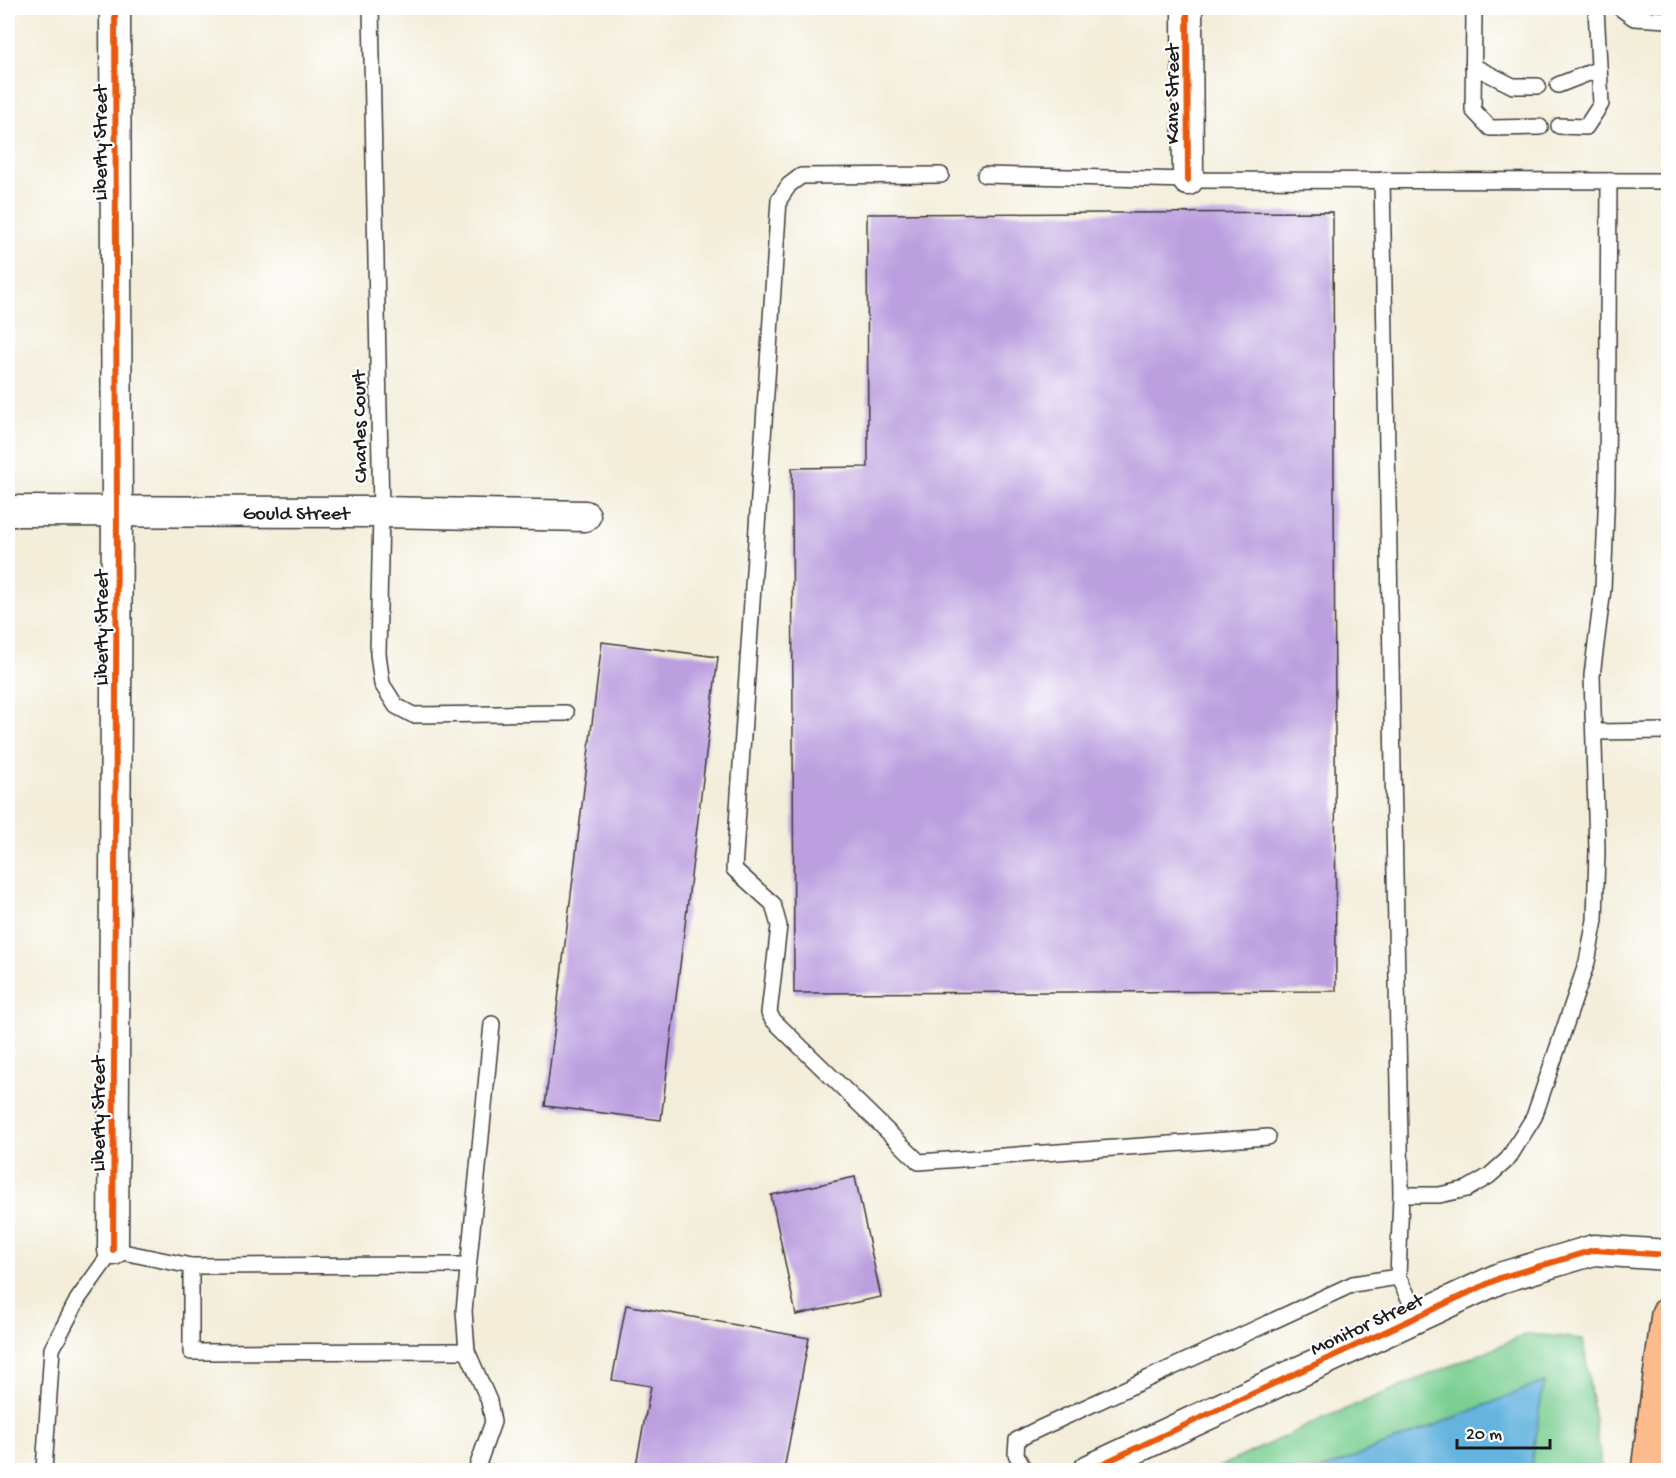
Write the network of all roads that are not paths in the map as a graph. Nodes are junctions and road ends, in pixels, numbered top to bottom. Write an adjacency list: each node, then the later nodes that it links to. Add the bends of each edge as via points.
1 (115, 8): 20 (street, Liberty Street)
2 (371, 8): 22 (lane, Charles Court)
3 (1187, 8): 16 (street, Kane Street)
4 (1478, 8): 8 (lane, via 1474,12)
5 (1596, 8): 9 (lane)
6 (1620, 8): 7 (lane, via 1634,18)
7 (1668, 20)
8 (1473, 66): 11 (lane, via 1513,86); 13 (lane, via 1473,110 1490,128)
9 (1599, 69): 10 (lane); 12 (lane, via 1601,104 1586,127)
10 (1558, 85)
11 (1538, 86)
12 (1558, 126)
13 (1540, 127)
14 (941, 175): 28 (lane, via 801,176 779,200 734,869 773,904 779,926 769,1013 919,1162)
15 (985, 175): 16 (lane)
16 (1188, 180): 17 (lane)
17 (1382, 180): 18 (lane); 29 (lane)
18 (1609, 181): 19 (lane); 26 (lane, via 1607,487 1603,590 1592,675)
19 (1668, 181)
20 (117, 511): 21 (street, Gould Street); 22 (street, Gould Street); 30 (street, Liberty Street)
21 (8, 512)
22 (381, 512): 23 (street, Gould Street); 24 (lane, Charles Court, via 378,654 382,684 396,706 413,716 435,717)
23 (585, 516)
24 (566, 713)
25 (1668, 731): 26 (lane)
26 (1593, 732): 29 (lane, via 1595,920 1587,962 1534,1117 1508,1159 1467,1190)
27 (492, 1024): 32 (lane)
28 (1268, 1137)
29 (1401, 1195): 34 (lane)
30 (113, 1250): 33 (lane); 38 (lane, via 78,1299 52,1349)
31 (1668, 1255): 36 (street, Monitor Street, via 1594,1250 1500,1278)
32 (466, 1264): 33 (lane); 37 (lane)
33 (191, 1266): 37 (lane, via 191,1352)
34 (1398, 1277): 36 (lane); 40 (lane, via 1353,1284 1032,1432 1017,1440 1016,1454)
35 (1668, 1314): 42 (main road)
36 (1418, 1316): 41 (street, Monitor Street)
37 (466, 1351): 39 (lane, via 489,1401 493,1422)
38 (44, 1470)
39 (476, 1470)
40 (1024, 1470)
41 (1089, 1470)
42 (1648, 1470)

